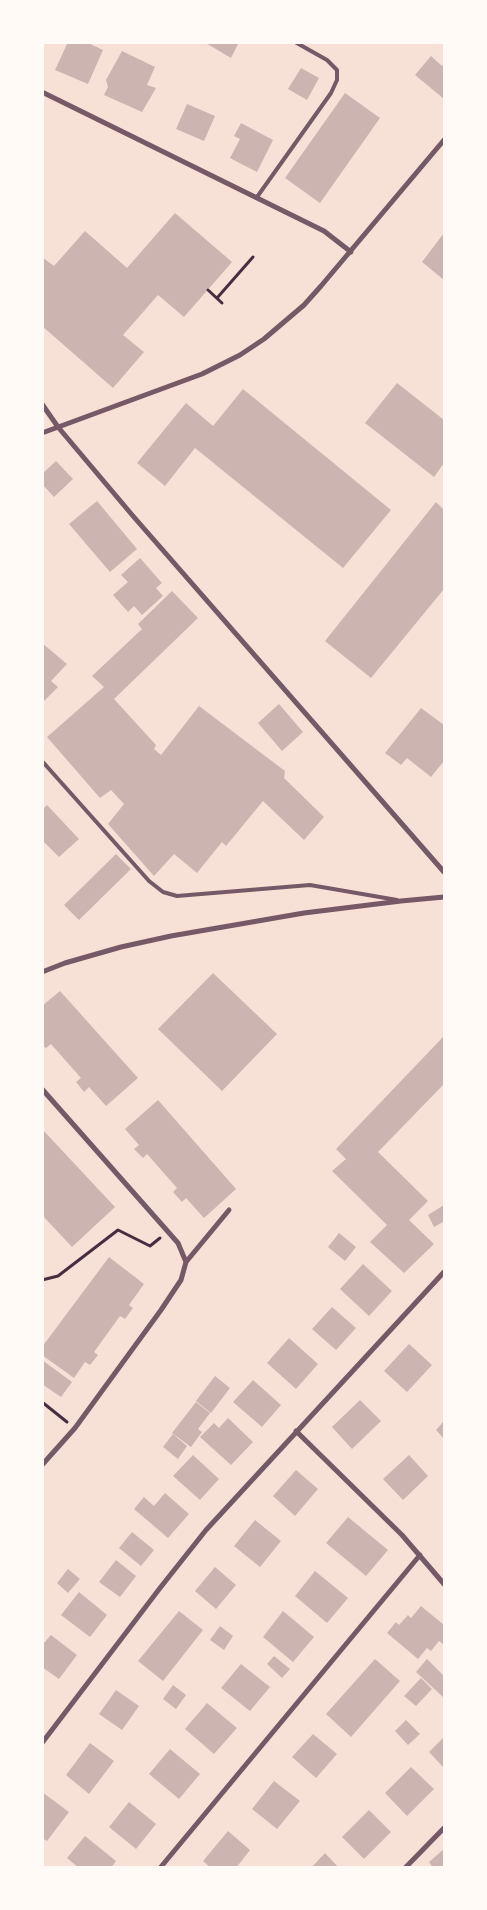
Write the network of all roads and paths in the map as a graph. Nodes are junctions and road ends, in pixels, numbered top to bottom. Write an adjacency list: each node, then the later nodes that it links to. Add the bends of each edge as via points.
1 (295, 42): 4 (lane, via 327,60 337,70 337,80)
2 (42, 92): 4 (street)
3 (444, 140): 5 (street)
4 (257, 197): 5 (street, via 324,231)
5 (351, 252): 11 (street, via 304,305 240,355 202,374)
6 (253, 257): 8 (path)
7 (208, 290): 8 (path)
8 (217, 298): 9 (path)
9 (222, 303)
10 (42, 404): 11 (street)
11 (58, 427): 12 (street); 14 (street)
12 (42, 433)
13 (42, 761): 16 (lane, via 162,892 177,896 310,885)
14 (444, 872)
15 (444, 897): 16 (street)
16 (401, 901): 17 (street, via 304,913 171,936 122,947)
17 (42, 972)
18 (42, 1089): 20 (street)
19 (229, 1210): 21 (street)
20 (168, 1232): 21 (street, via 178,1243); 23 (path, via 150,1246 118,1230 58,1276)
21 (186, 1262): 25 (street, via 181,1280 161,1310)
22 (444, 1272): 26 (street)
23 (42, 1280)
24 (42, 1402): 25 (path)
25 (74, 1428): 27 (street)
26 (296, 1431): 28 (street); 30 (street, via 206,1530)
27 (42, 1465)
28 (420, 1555): 29 (street); 32 (street)
29 (444, 1584)
30 (42, 1743)
31 (444, 1828): 33 (street)
32 (160, 1868)
33 (405, 1868)

